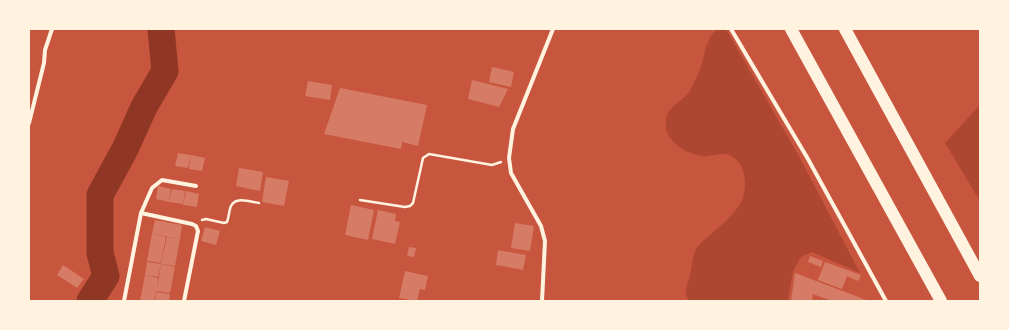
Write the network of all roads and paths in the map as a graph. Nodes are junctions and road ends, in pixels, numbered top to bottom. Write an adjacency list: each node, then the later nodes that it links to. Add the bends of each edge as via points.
1 (52, 29): 6 (street)
2 (553, 29): 7 (street, via 513,129)
3 (731, 29): 17 (street, via 808,159)
4 (791, 29): 18 (highway)
5 (845, 29): 13 (highway)
6 (29, 123)
7 (509, 158): 9 (path, via 492,165 429,154 422,158 413,203 410,206); 16 (street, via 511,173 541,226 545,241)
8 (196, 186): 11 (street, via 162,180 152,188)
9 (360, 200)
10 (259, 203): 12 (path, via 237,200 231,206 227,222 206,219)
11 (141, 213): 12 (street); 14 (street)
12 (196, 226): 15 (street, via 198,231)
13 (980, 276)
14 (124, 301)
15 (184, 301)
16 (542, 301)
17 (886, 301)
18 (941, 301)

